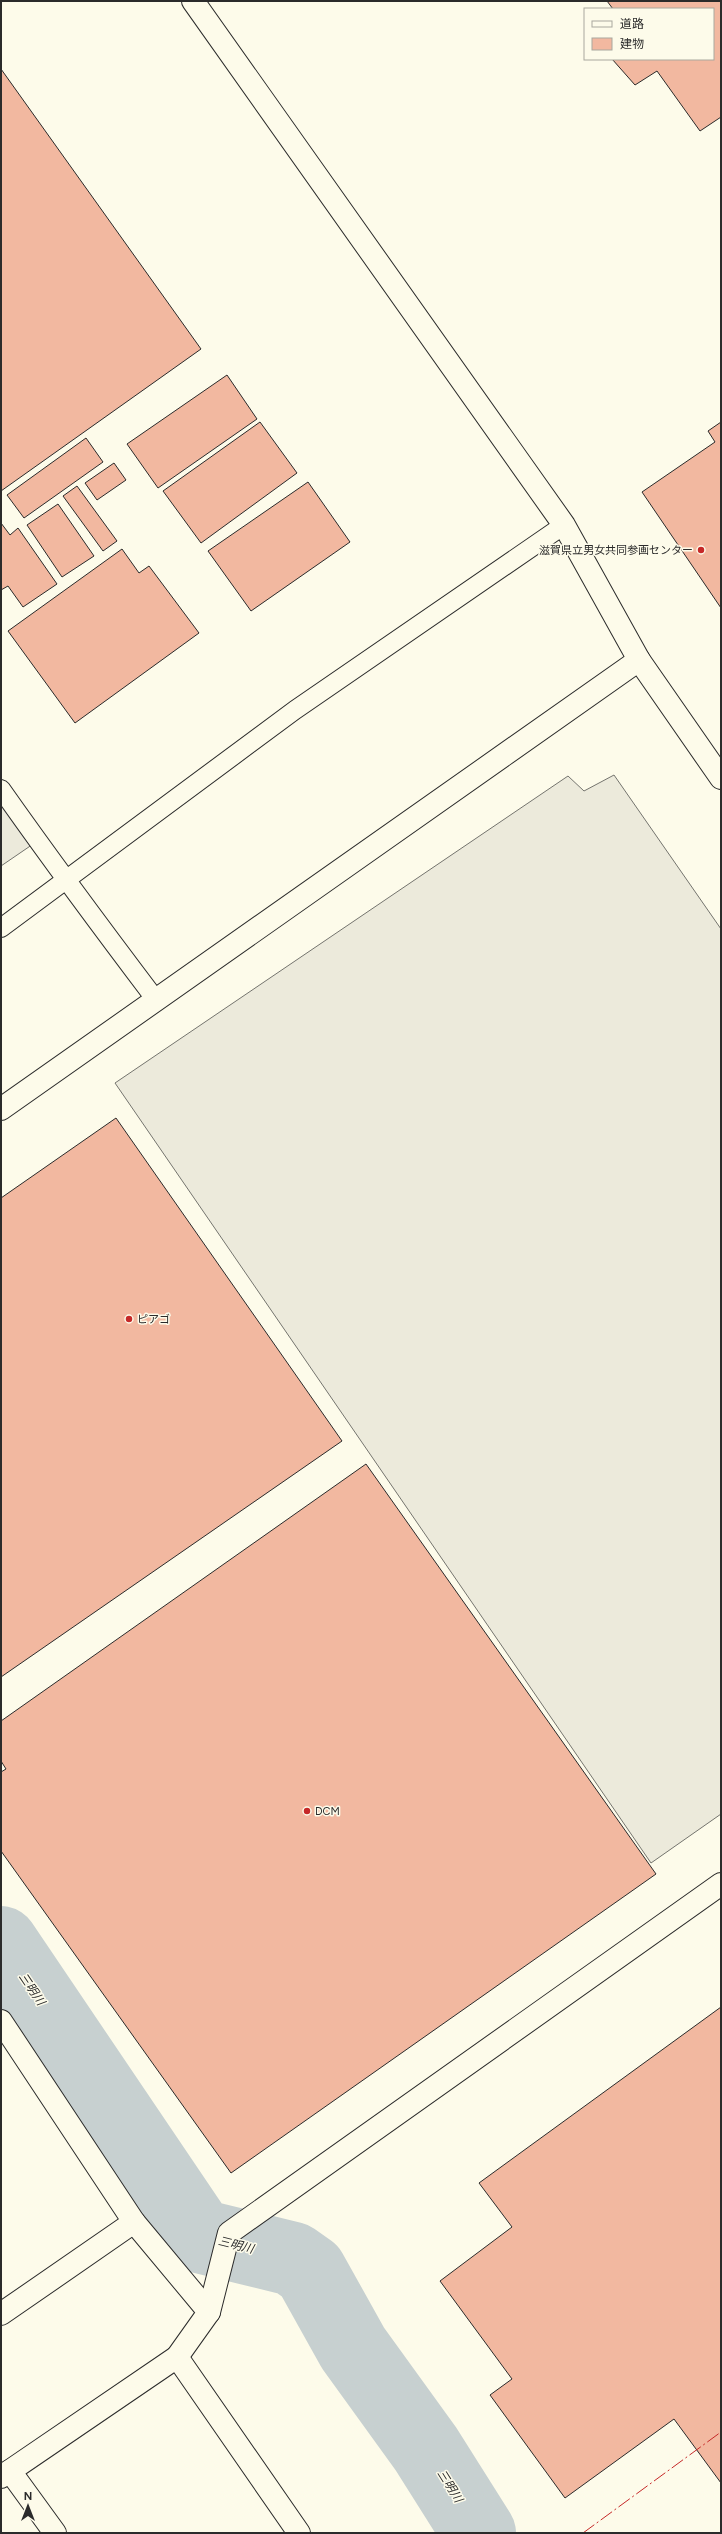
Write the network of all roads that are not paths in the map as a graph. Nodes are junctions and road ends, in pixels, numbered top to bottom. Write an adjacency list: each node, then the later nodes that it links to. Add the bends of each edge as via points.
1 (193, 1): 2 (street)
2 (564, 525): 3 (street); 6 (lane, via 295,710)
3 (639, 660): 4 (street); 8 (street)
4 (721, 778)
5 (1, 789): 6 (lane)
6 (65, 880): 7 (lane); 8 (lane)
7 (1, 928)
8 (156, 1000): 9 (street)
9 (1, 1109)
10 (721, 1884): 14 (street, via 229,2233)
11 (1, 2021): 12 (street)
12 (8, 2046): 13 (street)
13 (134, 2222): 14 (street); 15 (street)
14 (209, 2312): 16 (street)
15 (1, 2314)
16 (177, 2357): 17 (street); 19 (street)
17 (5, 2474): 18 (street)
18 (55, 2533)
19 (299, 2533)

